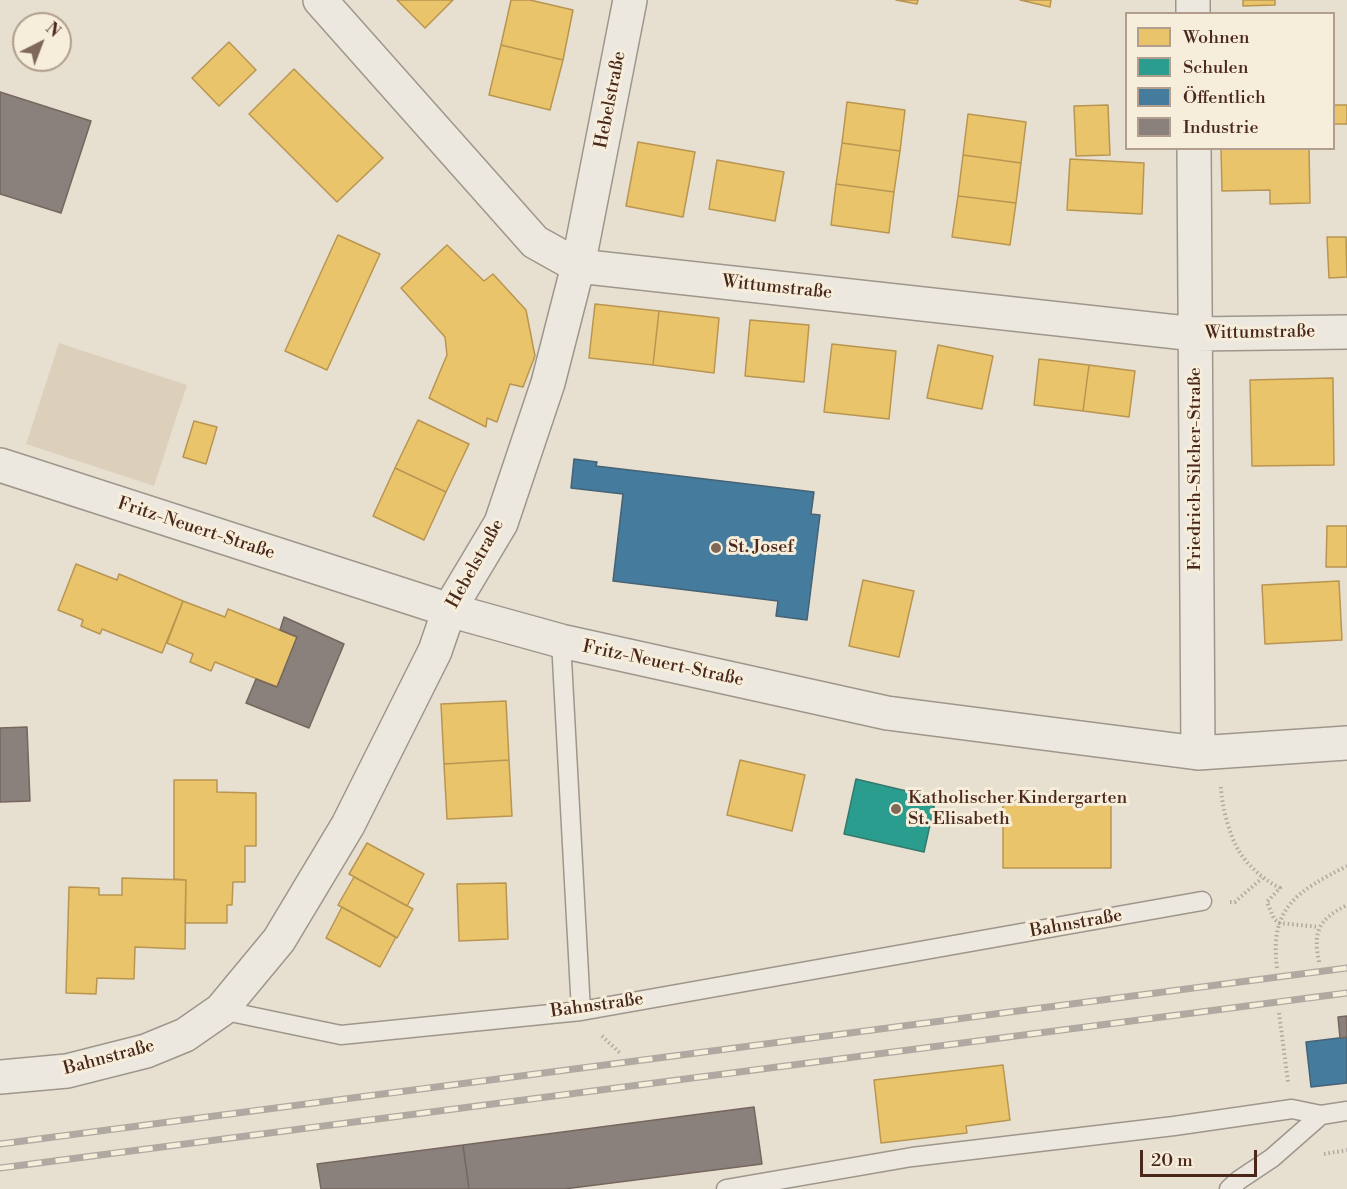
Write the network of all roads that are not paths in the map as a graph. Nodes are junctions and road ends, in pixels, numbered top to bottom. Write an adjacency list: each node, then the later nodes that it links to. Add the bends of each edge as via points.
1 (320, 0): 4 (street, Wittumstraße, via 535,242)
2 (630, 0): 4 (street, Hebelstraße)
3 (1194, 150): 6 (street, Friedrich-Silcher-Straße)
4 (578, 266): 6 (street, Wittumstraße); 8 (street, Hebelstraße, via 548,383 501,523)
5 (1347, 332): 6 (street, Wittumstraße)
6 (1195, 334): 11 (street, Friedrich-Silcher-Straße)
7 (0, 465): 8 (street, Fritz-Neuert-Straße)
8 (449, 610): 9 (street, Fritz-Neuert-Straße); 13 (street, Hebelstraße, via 435,651 348,825 279,940)
9 (561, 641): 11 (street, Fritz-Neuert-Straße, via 887,713); 14 (lane)
10 (1347, 743): 11 (street, Fritz-Neuert-Straße)
11 (1210, 753)
12 (1203, 901): 14 (lane, Bahnstraße)
13 (221, 1010): 14 (lane, Bahnstraße, via 341,1035); 15 (street, Bahnstraße, via 185,1035 146,1051 67,1071)
14 (580, 1011)
15 (0, 1077)
16 (1347, 1111): 17 (lane)
17 (1321, 1115): 18 (lane, via 1292,1109 912,1157); 19 (lane)
18 (726, 1189)
19 (1229, 1189)

